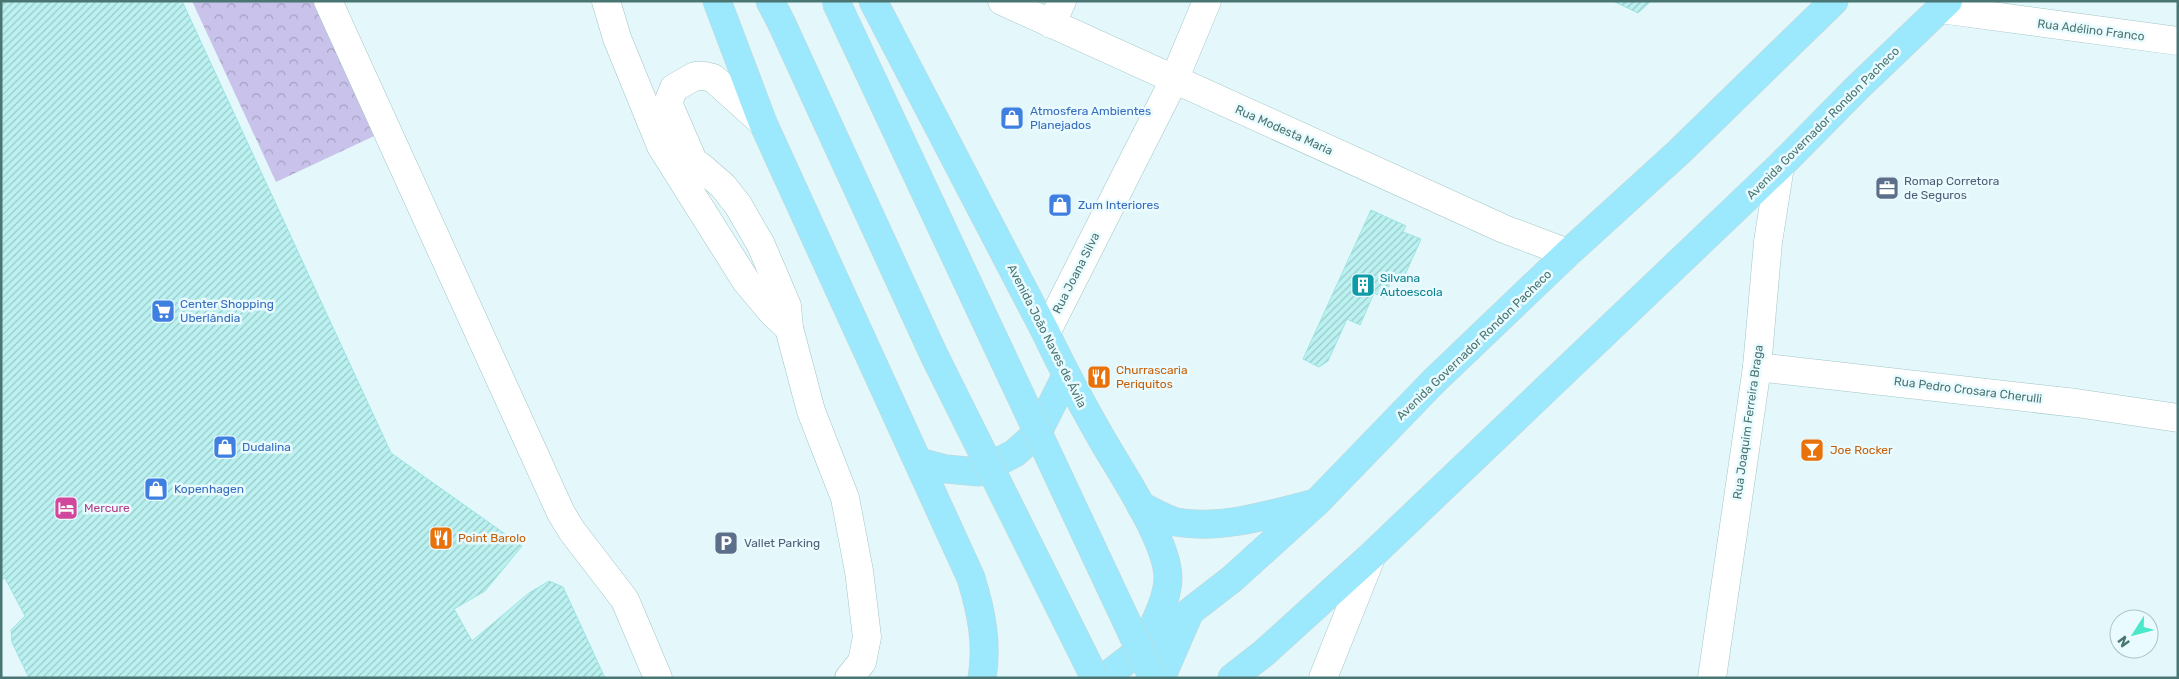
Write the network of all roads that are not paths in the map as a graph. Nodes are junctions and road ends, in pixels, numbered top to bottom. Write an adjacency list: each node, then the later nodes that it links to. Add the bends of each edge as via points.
1 (328, 1): 28 (street, via 561,513 625,600)
2 (606, 1): 17 (street, via 616,38 661,146 746,281)
3 (717, 1): 14 (main road)
4 (873, 1): 18 (main road, Avenida João Naves de Ávila)
5 (1002, 1): 11 (street, Rua Modesta Maria)
6 (1207, 1): 13 (street, Rua Joana Silva)
7 (1834, 1): 16 (main road, Avenida Governador Rondon Pacheco, via 1679,152)
8 (836, 2): 34 (main road, bridge)
9 (1944, 5): 12 (street, Rua Adélino Franco, via 2004,18); 15 (main road, Avenida Governador Rondon Pacheco)
10 (776, 12): 31 (main road, bridge, via 934,355)
11 (1056, 12): 13 (street, Rua Modesta Maria)
12 (2178, 41)
13 (1174, 80): 16 (street, Rua Modesta Maria, via 1504,229); 18 (street, Rua Joana Silva)
14 (763, 122): 17 (street, via 712,78 695,76 674,88 668,104 695,161 723,186 761,244 787,306); 22 (main road)
15 (1780, 166): 19 (street, Rua Joaquim Ferreira Braga, via 1768,242); 25 (main road, Avenida Governador Rondon Pacheco)
16 (1568, 254): 23 (main road, Avenida Governador Rondon Pacheco, via 1434,381)
17 (789, 328): 29 (street, via 811,411 845,498 858,571 867,636 862,662)
18 (1046, 333): 20 (main road, Avenida João Naves de Ávila)
19 (1757, 367): 21 (street, Rua Pedro Crosara Cherulli, via 2076,403); 38 (street, Rua Joaquim Ferreira Braga)
20 (1066, 376): 22 (main road, via 1038,432 1015,453 978,472); 24 (main road, Avenida João Naves de Ávila)
21 (2178, 418)
22 (919, 462): 30 (main road, via 971,578 982,616 985,659)
23 (1317, 502): 24 (main road, via 1239,521 1202,524 1175,522); 26 (main road, Avenida Governador Rondon Pacheco, via 1232,579)
24 (1141, 506): 27 (main road, Avenida João Naves de Ávila, via 1165,554 1168,579 1161,608)
25 (1372, 555): 36 (main road, Avenida Governador Rondon Pacheco); 37 (street, Avenida Governador Rondon Pacheco)
26 (1190, 612): 27 (main road, Avenida Governador Rondon Pacheco); 35 (main road)
27 (1143, 649): 32 (main road, Avenida Governador Rondon Pacheco); 33 (main road)
28 (658, 678)
29 (849, 678)
30 (982, 678)
31 (1094, 678)
32 (1104, 678)
33 (1125, 678)
34 (1153, 678)
35 (1160, 678)
36 (1232, 678)
37 (1324, 678)
38 (1712, 678)

